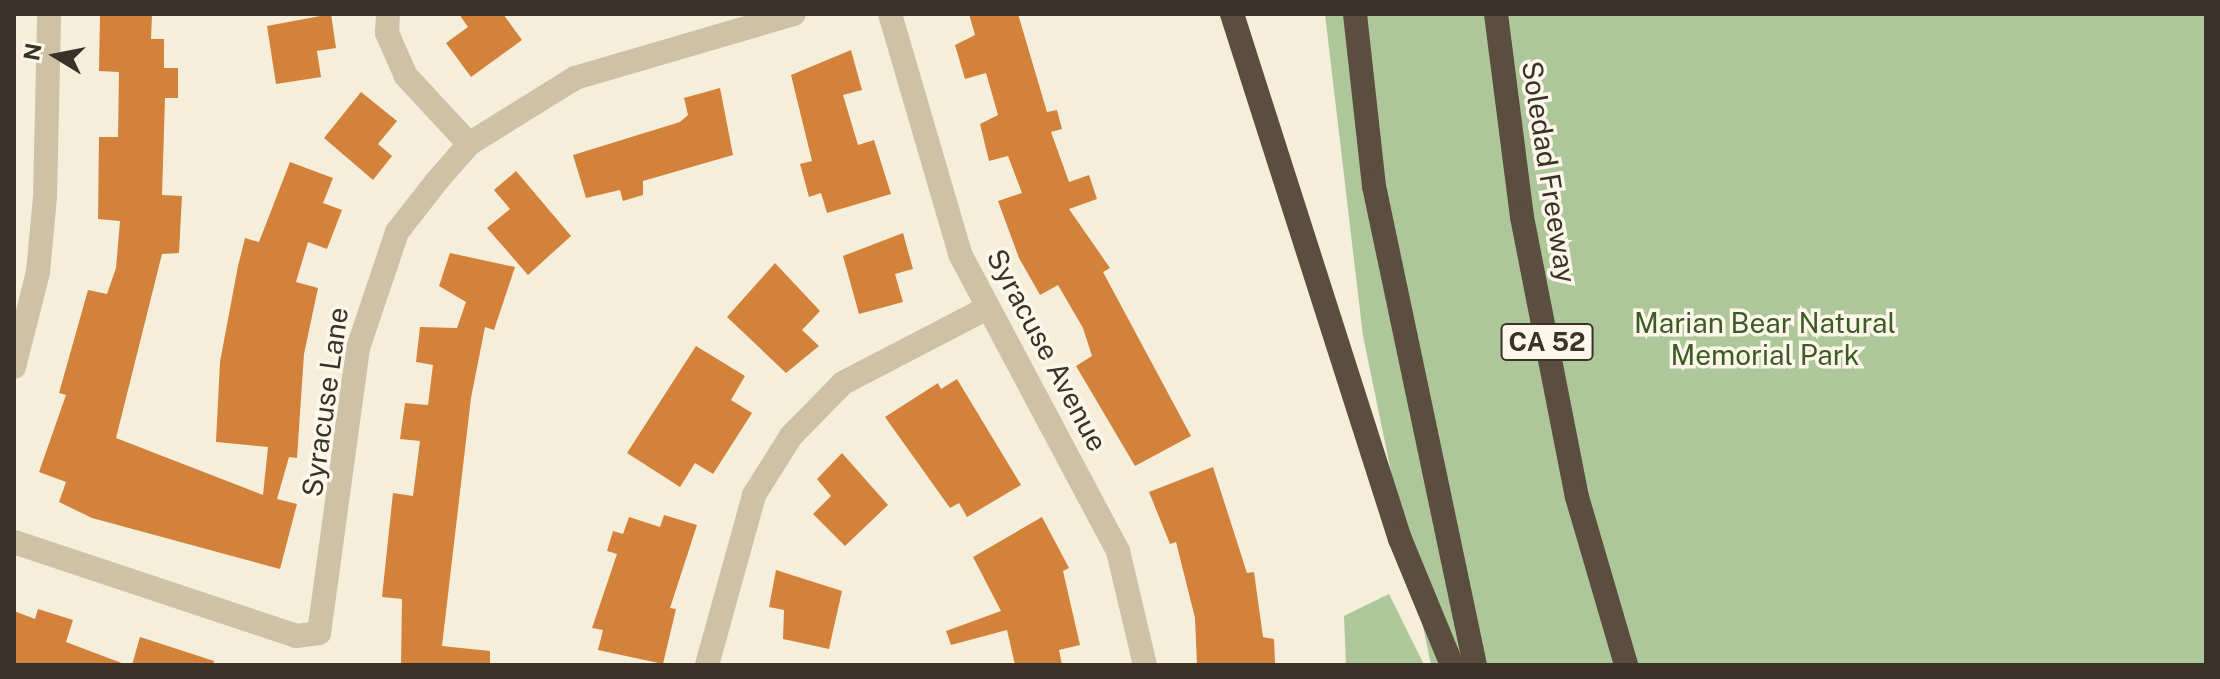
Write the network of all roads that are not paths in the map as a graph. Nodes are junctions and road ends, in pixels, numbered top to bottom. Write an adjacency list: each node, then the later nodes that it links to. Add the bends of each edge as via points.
1 (49, 14): 10 (street, via 40,257)
2 (388, 14): 8 (street, via 387,33 406,76)
3 (794, 14): 8 (street, Syracuse Lane, via 575,78)
4 (890, 14): 9 (street, Syracuse Avenue, via 960,254)
5 (1232, 14): 14 (highway, via 1400,539)
6 (1355, 14): 15 (highway, via 1374,186)
7 (1496, 14): 16 (highway, Soledad Freeway / CA 52, via 1522,217 1574,482)
8 (469, 144): 11 (street, Syracuse Lane, via 397,232 373,290 358,348 319,633 296,636)
9 (985, 309): 12 (street, via 843,383 791,436 754,495); 13 (street, Syracuse Avenue, via 1118,551)
10 (14, 367)
11 (14, 542)
12 (707, 665)
13 (1145, 665)
14 (1452, 665)
15 (1475, 665)
16 (1626, 665)

